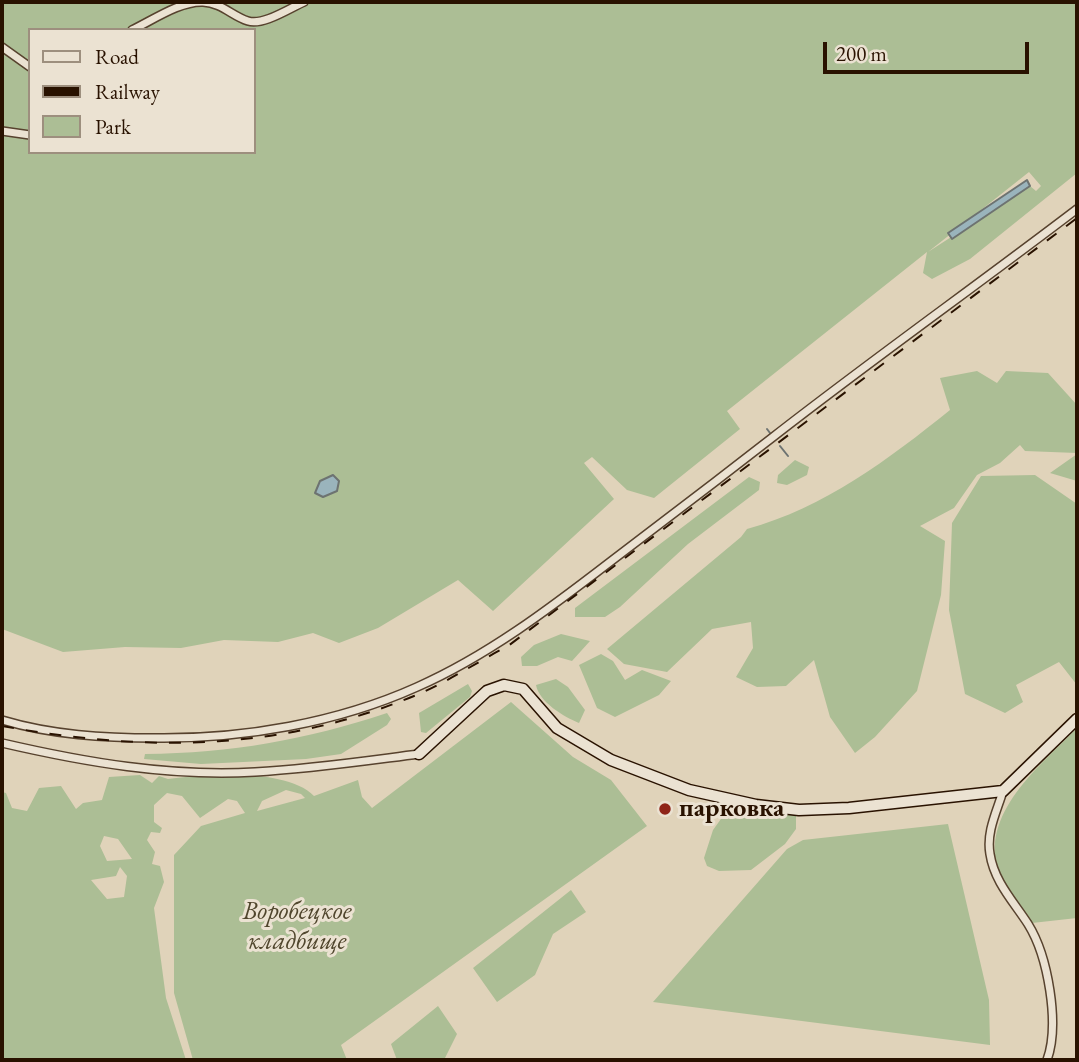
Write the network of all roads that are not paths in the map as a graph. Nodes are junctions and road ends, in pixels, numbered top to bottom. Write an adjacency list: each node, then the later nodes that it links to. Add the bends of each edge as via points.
1 (304, 2): 2 (street, via 249,22 217,4 200,2)
2 (136, 28)
3 (2, 47): 4 (street)
4 (28, 66)
5 (2, 131): 6 (street)
6 (28, 139)
7 (1077, 209): 9 (street, via 548,609 480,655 416,688 352,710 265,731 194,739 60,733)
8 (1077, 719): 12 (street)
9 (2, 720)
10 (2, 743): 11 (street, via 66,758 177,771 252,772)
11 (419, 754): 12 (street, via 487,691 504,685 523,689 557,728 611,760 689,790 756,805 799,810 849,808)
12 (1003, 791): 13 (street, via 990,830 989,852 995,875 1039,947 1052,1006 1053,1031)
13 (1046, 1060)

